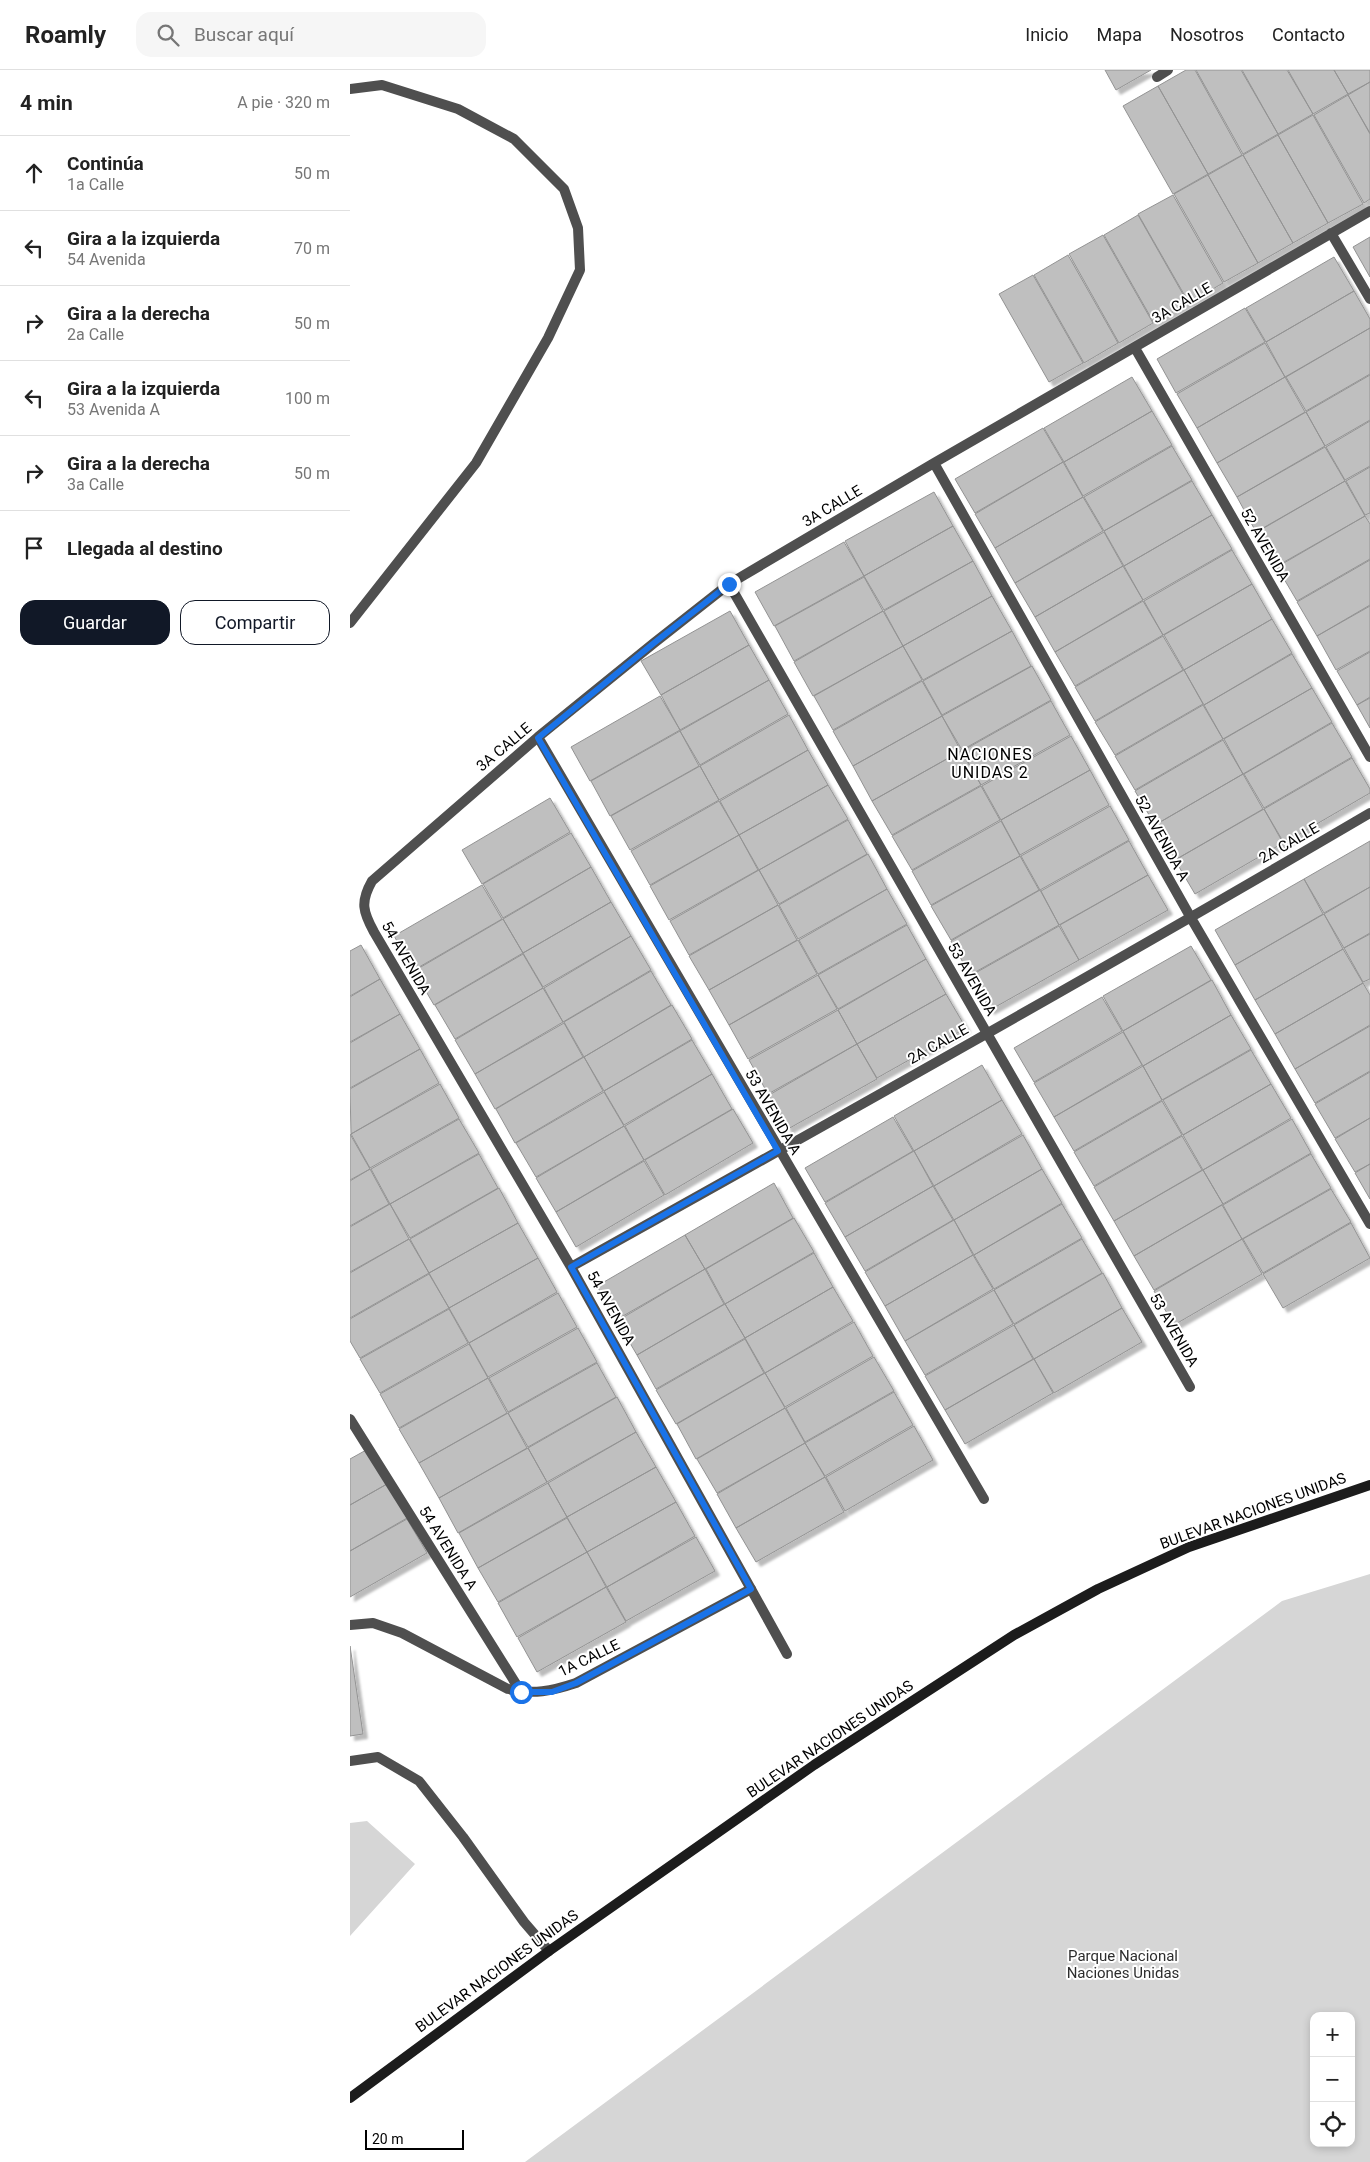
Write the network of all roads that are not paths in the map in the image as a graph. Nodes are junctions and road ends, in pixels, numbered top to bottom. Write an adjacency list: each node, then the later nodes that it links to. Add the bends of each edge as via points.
1 (1168, 70): 2 (street)
2 (1156, 76)
3 (350, 89): 10 (street, via 382,86 458,108 514,139 564,189 578,228 580,270 548,338 476,462)
4 (1370, 211): 5 (street, 3A CALLE)
5 (1331, 233): 6 (street); 7 (street, 3A CALLE)
6 (1370, 299)
7 (1135, 348): 8 (street, 3A CALLE); 12 (street, 52 AVENIDA)
8 (934, 463): 9 (street, 3A CALLE); 15 (street, 52 AVENIDA A)
9 (729, 584): 11 (street, 3A CALLE); 16 (street, 53 AVENIDA)
10 (350, 623)
11 (538, 738): 14 (street, 3A CALLE, via 381,872 372,881); 17 (street, 53 AVENIDA A)
12 (1370, 757)
13 (1370, 813): 15 (street, 2A CALLE)
14 (363, 900): 19 (street, 54 AVENIDA, via 374,932)
15 (1191, 918): 16 (street, 2A CALLE); 18 (street, 52 AVENIDA A)
16 (986, 1035): 17 (street, 2A CALLE); 20 (street, 53 AVENIDA)
17 (778, 1151): 19 (street, 2A CALLE); 23 (street, 53 AVENIDA A)
18 (1370, 1224)
19 (571, 1267): 24 (street, 54 AVENIDA)
20 (1190, 1387)
21 (350, 1419): 27 (street, 54 AVENIDA A)
22 (1370, 1485): 29 (main road, BULEVAR NACIONES UNIDAS, via 1189,1547 1098,1589 1014,1635 814,1765)
23 (984, 1500)
24 (751, 1589): 26 (street, 54 AVENIDA); 27 (street, 1A CALLE, via 576,1683 552,1692)
25 (350, 1625): 27 (street, 1A CALLE, via 373,1624 395,1630 496,1684)
26 (787, 1654)
27 (521, 1692)
28 (350, 1761): 29 (street, via 378,1757 419,1781)
29 (549, 1951): 30 (main road, BULEVAR NACIONES UNIDAS)
30 (350, 2098)

